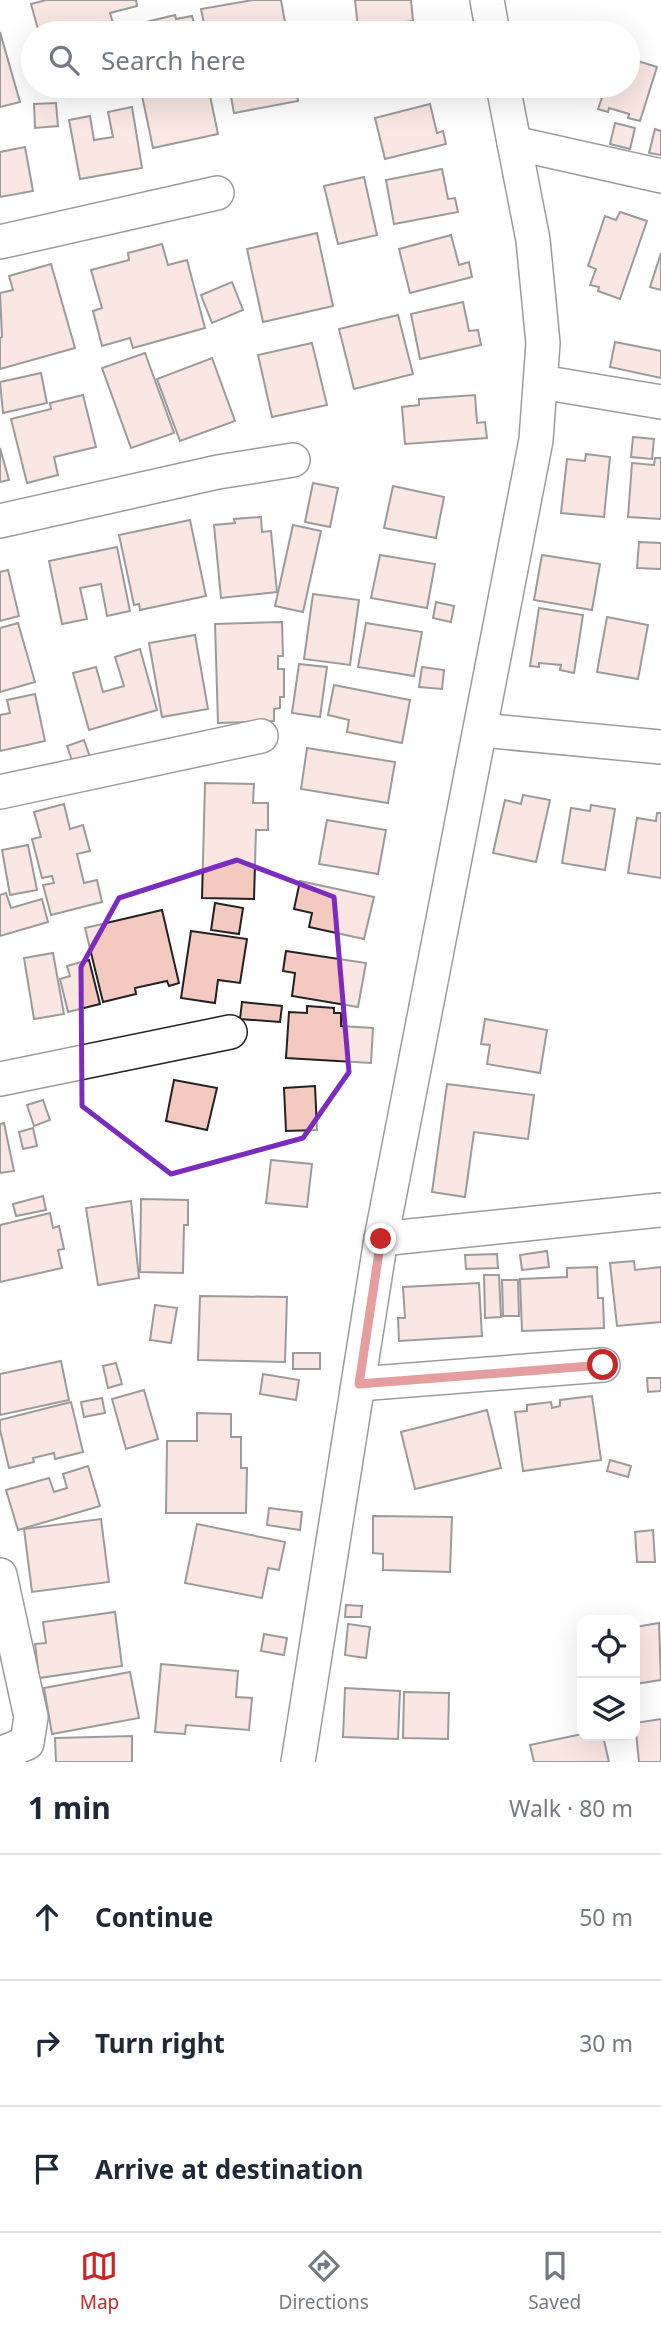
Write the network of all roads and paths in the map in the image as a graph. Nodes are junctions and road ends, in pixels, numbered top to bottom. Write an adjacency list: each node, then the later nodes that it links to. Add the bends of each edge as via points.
1 (487, 0): 2 (street)
2 (491, 21)
3 (505, 98): 4 (street)
4 (514, 143): 5 (street); 8 (street, via 533,240 543,343)
5 (661, 176)
6 (217, 193): 7 (street)
7 (0, 242)
8 (541, 382): 9 (street); 12 (street, via 536,440)
9 (661, 402)
10 (293, 460): 11 (street, via 218,472)
11 (0, 521)
12 (481, 730): 14 (street); 19 (street)
13 (261, 736): 15 (street)
14 (661, 747)
15 (0, 792)
16 (230, 1032): 17 (street)
17 (0, 1079)
18 (661, 1210): 19 (street)
19 (381, 1239): 21 (street)
20 (603, 1365): 21 (street)
21 (359, 1384): 24 (street)
22 (0, 1575): 23 (street, via 31,1717 27,1743)
23 (0, 1755)
24 (298, 1762)

